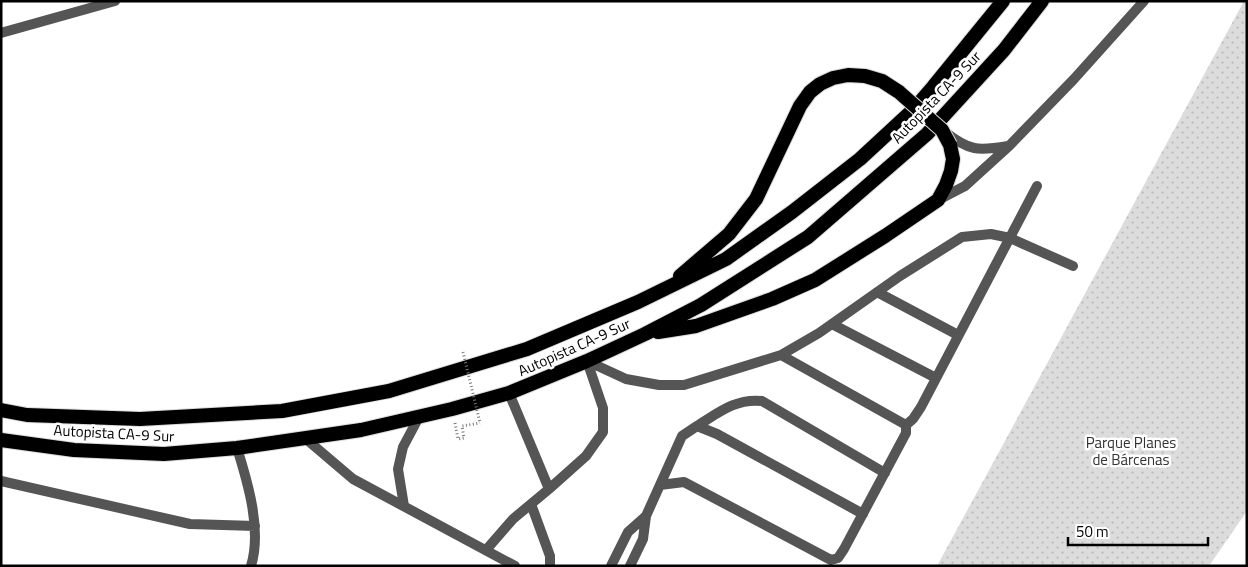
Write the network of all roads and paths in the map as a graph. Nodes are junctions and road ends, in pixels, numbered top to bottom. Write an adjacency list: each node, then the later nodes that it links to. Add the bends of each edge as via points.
1 (114, 1): 5 (street)
2 (1003, 1): 12 (highway, Autopista CA-9 Sur, via 913,110 860,159 726,259)
3 (1042, 1): 15 (highway, Autopista CA-9 Sur, via 1004,50 927,134 808,237 700,305)
4 (1144, 1): 7 (street)
5 (1, 32)
6 (953, 143): 7 (street, via 987,150); 9 (highway, via 951,171); 12 (highway, bridge, via 899,92 882,81 865,76 833,78 815,88 800,106 756,198 729,234)
7 (1009, 146): 9 (street, via 965,186)
8 (1037, 186): 10 (street)
9 (938, 200): 15 (highway, via 815,280 696,326)
10 (1010, 238): 11 (street); 13 (street, via 991,234 962,237); 16 (street)
11 (1074, 266)
12 (670, 285): 23 (highway, Autopista CA-9 Sur, via 527,349 434,379 321,404 282,411 140,419 27,415)
13 (877, 292): 14 (street); 16 (street)
14 (832, 324): 18 (street); 20 (street)
15 (645, 334): 19 (highway, Autopista CA-9 Sur)
16 (958, 336): 20 (street)
17 (463, 352): 22 (path, bridge, via 480,423 462,426 464,438 458,439)
18 (781, 355): 19 (street, via 684,385 659,385 626,379); 25 (street)
19 (587, 361): 21 (highway, Autopista CA-9 Sur); 33 (street, via 603,408 603,432 586,456)
20 (936, 378): 25 (street, via 921,407)
21 (509, 393): 22 (highway, Autopista CA-9 Sur); 33 (street)
22 (452, 409): 24 (highway, Autopista CA-9 Sur)
23 (1, 410)
24 (419, 417): 27 (highway, Autopista CA-9 Sur); 35 (street, via 403,447 398,469)
25 (906, 425): 30 (street, via 906,432)
26 (697, 426): 30 (street, via 728,406 750,399 762,401); 32 (street, via 682,436); 36 (street)
27 (306, 439): 29 (highway, Autopista CA-9 Sur); 35 (street, via 353,479)
28 (1, 440): 29 (highway, Autopista CA-9 Sur, via 74,450 164,454)
29 (237, 448): 38 (street)
30 (885, 473): 36 (street)
31 (1, 481): 38 (street, via 190,524)
32 (660, 485): 36 (street, via 684,482 831,560 838,558); 37 (street)
33 (549, 489): 34 (street)
34 (531, 504): 39 (street, via 513,518); 42 (street, via 550,556)
35 (404, 506): 39 (street)
36 (863, 514)
37 (646, 516): 43 (street, via 628,532); 44 (street, via 643,539)
38 (255, 526): 40 (street)
39 (486, 550): 41 (street)
40 (251, 566)
41 (515, 566)
42 (550, 566)
43 (611, 566)
44 (630, 566)

